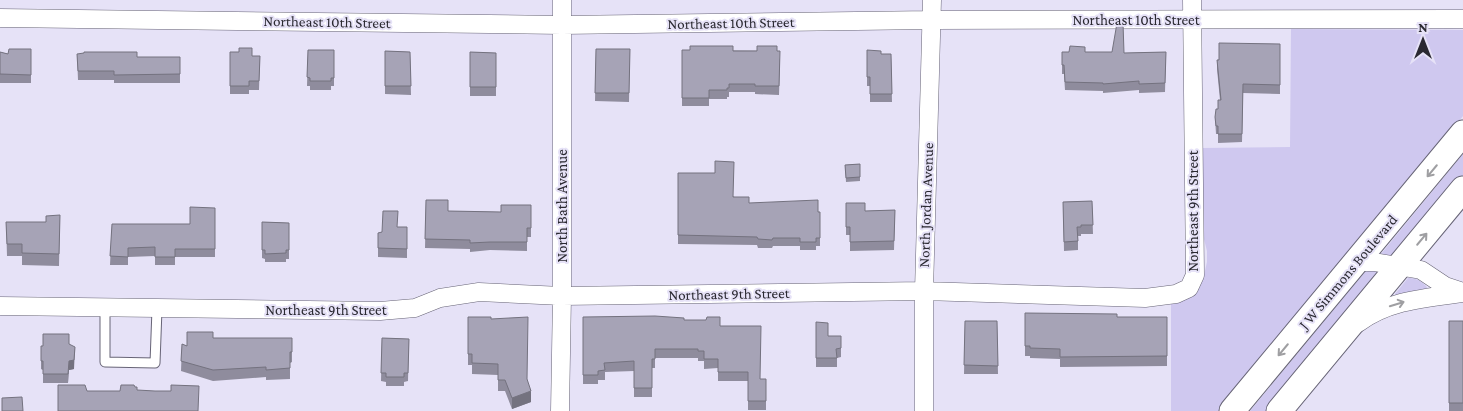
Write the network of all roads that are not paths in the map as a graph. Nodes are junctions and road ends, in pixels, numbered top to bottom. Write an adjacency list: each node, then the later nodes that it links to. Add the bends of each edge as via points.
1 (562, 0): 8 (street, North Bath Avenue)
2 (932, 0): 6 (street, North Jordan Avenue)
3 (1192, 0): 7 (street)
4 (0, 18): 8 (street, Northeast 10th Street)
5 (1463, 19): 7 (street, Northeast 10th Street)
6 (931, 20): 7 (street, Northeast 10th Street); 8 (street, Northeast 10th Street); 13 (street, North Jordan Avenue)
7 (1191, 20): 13 (street, Northeast 9th Street, via 1195,275 1189,288 1176,294 1145,298)
8 (562, 25): 15 (street, North Bath Avenue)
9 (1463, 133): 11 (main road, J W Simmons Boulevard, one-way to 11)
10 (1463, 190): 12 (main road, one-way to 10)
11 (1356, 262): 12 (street); 22 (main road, J W Simmons Boulevard, one-way to 22)
12 (1399, 267): 14 (street, via 1421,270 1445,286); 19 (main road)
13 (924, 291): 15 (street, Northeast 9th Street); 21 (street, North Jordan Avenue)
14 (1463, 293): 19 (street, one-way to 14, via 1387,307)
15 (562, 296): 18 (street, Northeast 9th Street, via 480,292 440,298 415,308 380,312); 20 (street, North Bath Avenue)
16 (0, 306): 17 (street, Northeast 9th Street)
17 (105, 308): 18 (street, Northeast 9th Street); 18 (lane, via 105,362 156,363)
18 (157, 309)
19 (1340, 337): 23 (main road)
20 (560, 411)
21 (924, 411)
22 (1232, 411)
23 (1279, 411)

